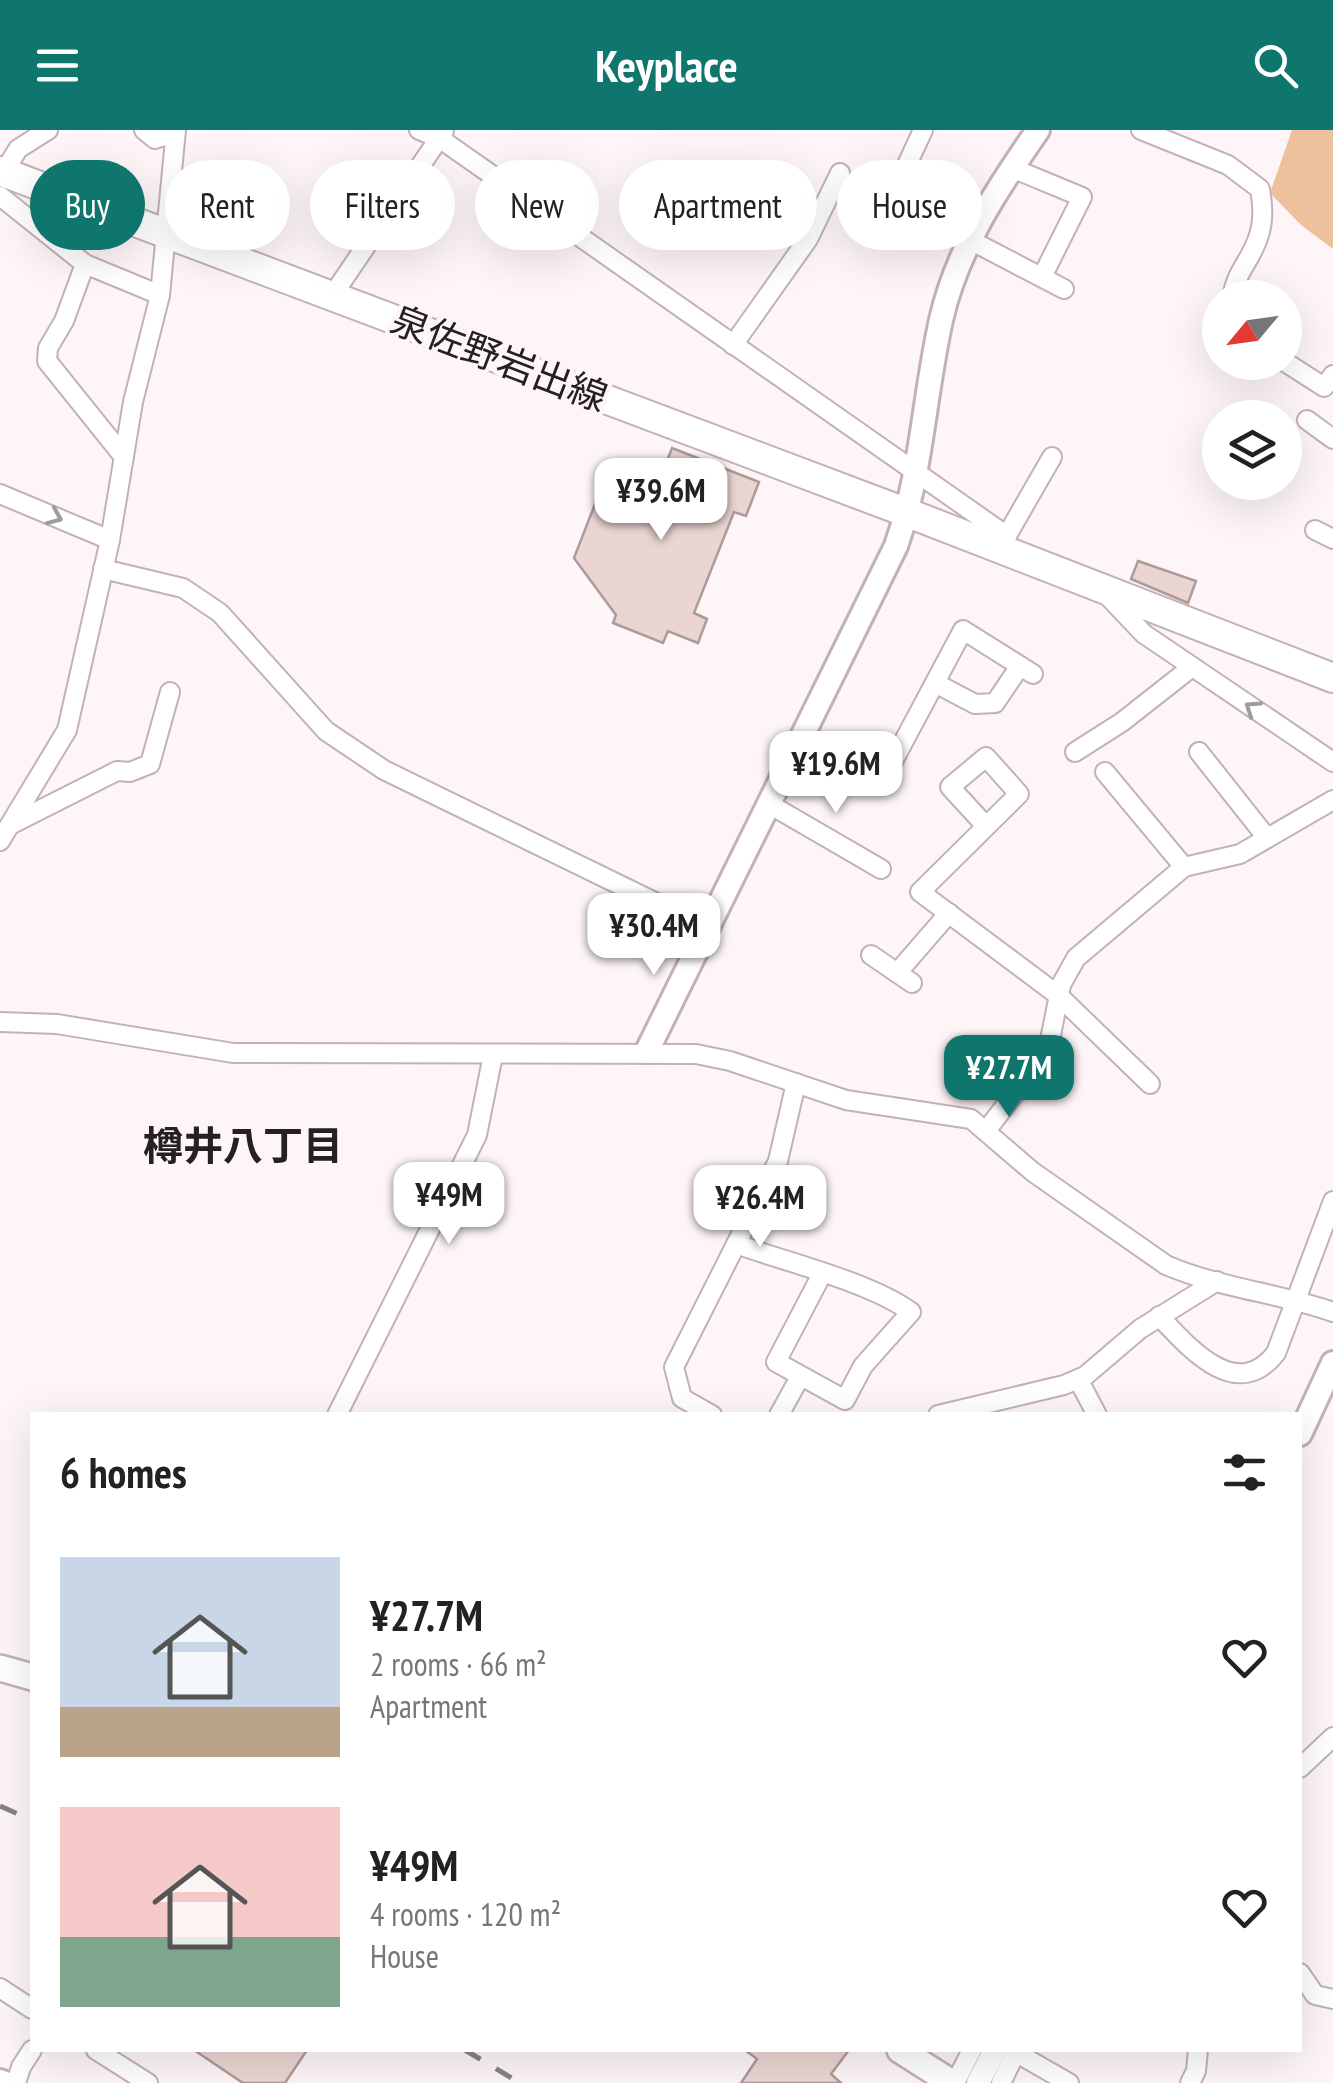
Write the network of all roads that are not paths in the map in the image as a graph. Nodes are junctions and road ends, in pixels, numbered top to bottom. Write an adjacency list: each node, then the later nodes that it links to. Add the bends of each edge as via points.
1 (48, 130): 13 (street, via 18,149)
2 (144, 130): 7 (street, via 155,139)
3 (419, 130): 8 (street)
4 (924, 130): 10 (street)
5 (1038, 130): 11 (street)
6 (1141, 130): 22 (street, via 1228,165 1260,189 1258,239)
7 (176, 131): 9 (street)
8 (442, 134): 25 (street); 26 (street)
9 (174, 160)
10 (909, 160)
11 (1012, 168): 14 (street); 21 (street, via 1082,197)
12 (837, 179): 26 (street, via 808,239)
13 (1, 180): 15 (main road, 泉佐野岩出線); 20 (street)
14 (982, 219)
15 (165, 233)
16 (982, 246): 21 (street)
17 (166, 250): 24 (street)
18 (210, 250): 25 (main road, 泉佐野岩出線)
19 (966, 250): 33 (street, via 941,321)
20 (85, 264): 24 (street); 31 (street, via 47,361)
21 (1042, 277): 23 (street)
22 (1234, 280)
23 (1064, 288)
24 (160, 295): 31 (street)
25 (332, 296): 35 (main road, 泉佐野岩出線)
26 (733, 345): 33 (street)
27 (1302, 373): 28 (street, via 1324,387)
28 (1333, 374)
29 (1306, 420): 30 (street)
30 (1333, 439)
31 (124, 457): 38 (street)
32 (1052, 457): 39 (street)
33 (918, 472): 35 (street); 39 (street)
34 (0, 494): 38 (street, one-way to 38)
35 (908, 514): 39 (main road, 泉佐野岩出線); 46 (street)
36 (1315, 530): 37 (street)
37 (1333, 539)
38 (110, 540): 40 (street)
39 (1003, 542): 41 (main road, 泉佐野岩出線)
40 (103, 569): 54 (street, via 67,730); 59 (street, via 183,588 220,613 326,731 384,770)
41 (1100, 588): 42 (street, via 1144,634); 43 (main road, 泉佐野岩出線)
42 (1192, 667): 47 (street); 49 (street, one-way to 42)
43 (1333, 678)
44 (935, 683): 44 (street, via 975,704 995,702 1027,670 963,630); 46 (street, via 882,782)
45 (170, 692): 54 (street, via 150,764 118,771)
46 (799, 742): 52 (street)
47 (1075, 752)
48 (1199, 752): 55 (street)
49 (1333, 762)
50 (1105, 772): 56 (street)
51 (1333, 800): 55 (street)
52 (768, 804): 57 (street); 59 (street)
53 (984, 826): 58 (street, via 920,892)
54 (5, 833)
55 (1266, 838): 56 (street, via 1240,854)
56 (1184, 867): 61 (street, via 1076,958)
57 (881, 868)
58 (949, 913): 60 (street, via 904,978); 61 (street)
59 (708, 928): 63 (street)
60 (871, 955)
61 (1059, 996): 66 (street); 67 (street, via 1048,1050)
62 (0, 1022): 64 (street, via 57,1024 233,1054)
63 (647, 1051): 64 (street); 65 (street, via 730,1060)
64 (493, 1055): 79 (street, via 478,1136)
65 (796, 1084): 67 (street, via 846,1100 972,1119); 69 (street, via 778,1161)
66 (1150, 1084)
67 (986, 1131): 71 (street, via 1144,1252)
68 (1333, 1201): 72 (street)
69 (736, 1244): 70 (street); 78 (street, via 674,1367)
70 (822, 1274): 76 (street, via 776,1362); 76 (street, via 894,1299 911,1312 863,1366 845,1400)
71 (1217, 1281): 72 (street); 74 (street)
72 (1298, 1299): 73 (street); 74 (street, via 1276,1352 1264,1369 1250,1374 1232,1374 1202,1358)
73 (1333, 1312)
74 (1160, 1316): 77 (street)
75 (1333, 1363): 85 (street)
76 (800, 1377): 82 (street)
77 (1078, 1379): 83 (street); 84 (street)
78 (682, 1398): 80 (street); 81 (street)
79 (339, 1412)
80 (674, 1412)
81 (707, 1412)
82 (781, 1412)
83 (950, 1412)
84 (1095, 1412)
85 (1302, 1430)
86 (0, 1668): 87 (main road)
87 (30, 1676)
88 (1333, 1738): 89 (street)
89 (1302, 1766)
90 (1302, 1976): 92 (street, via 1315,1994)
91 (0, 1988): 93 (street)
92 (1333, 1999)
93 (30, 2008)
94 (31, 2052): 102 (street)
95 (99, 2052): 103 (street)
96 (903, 2052): 104 (main road)
97 (971, 2052): 104 (street)
98 (1008, 2052): 105 (street)
99 (1009, 2052): 106 (street)
100 (1011, 2052): 107 (street)
101 (1198, 2052): 108 (street)
102 (16, 2083)
103 (148, 2083)
104 (953, 2083)
105 (978, 2083)
106 (1001, 2083)
107 (1069, 2083)
108 (1190, 2083)

